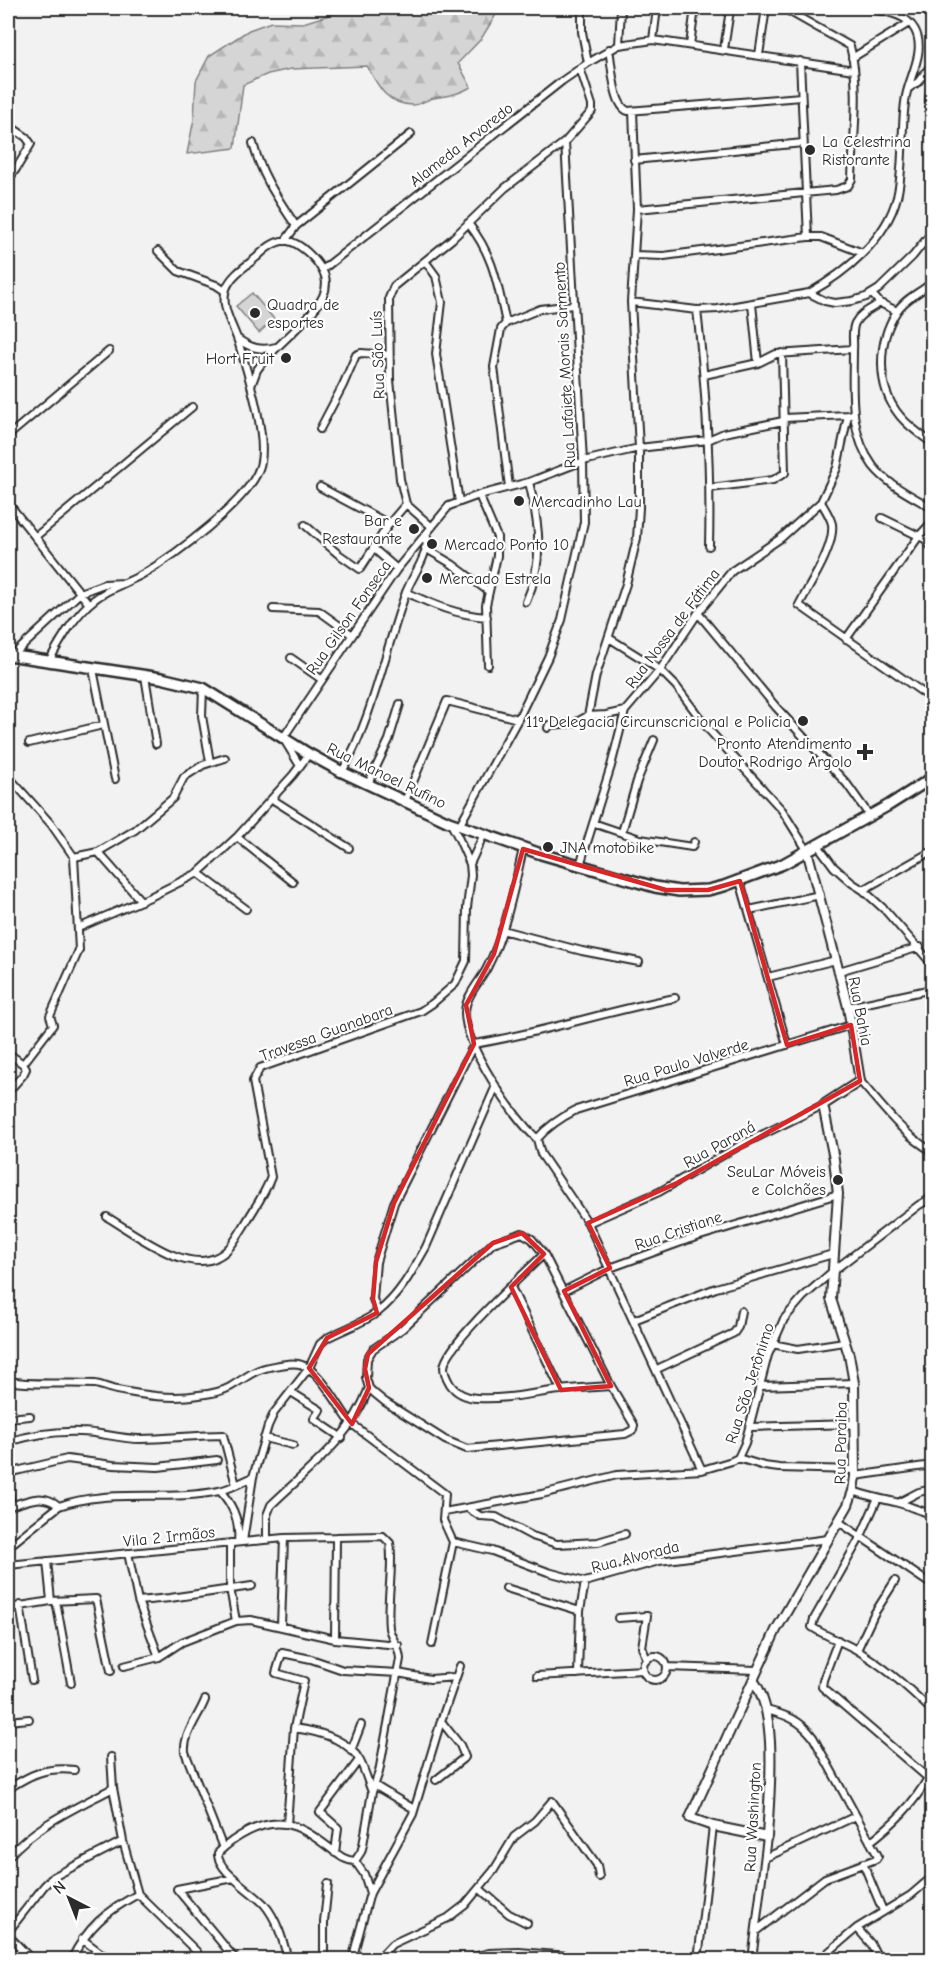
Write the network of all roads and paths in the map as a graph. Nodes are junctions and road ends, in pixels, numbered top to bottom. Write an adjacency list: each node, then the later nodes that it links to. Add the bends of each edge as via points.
1 (582, 8): 18 (street)
2 (621, 8): 11 (street)
3 (657, 8): 10 (street)
4 (695, 8): 12 (street)
5 (766, 8): 15 (street)
6 (783, 8): 16 (street, via 846,43)
7 (867, 8): 9 (street, via 893,13)
8 (730, 10): 14 (street)
9 (909, 23): 16 (street); 23 (street, via 915,29 919,46)
10 (653, 40): 11 (street, Alameda Arvoredo); 12 (street, Alameda Arvoredo)
11 (619, 45): 13 (street, Alameda Arvoredo)
12 (690, 45): 14 (street, Alameda Arvoredo)
13 (609, 49): 18 (street, Alameda Arvoredo); 25 (street, via 619,103 624,110)
14 (724, 50): 15 (street, Alameda Arvoredo)
15 (759, 55): 17 (street, Alameda Arvoredo)
16 (852, 58): 21 (street)
17 (800, 61): 21 (street, Alameda Arvoredo); 24 (street)
18 (588, 63): 20 (street, Alameda Arvoredo)
19 (933, 64): 23 (street)
20 (580, 68): 29 (street, via 592,111); 45 (street, Alameda Arvoredo)
21 (854, 69): 34 (street, via 852,179 842,188)
22 (933, 77): 26 (street, via 929,100)
23 (909, 88): 42 (street, via 897,196 884,226)
24 (801, 97): 25 (street); 31 (street)
25 (633, 111): 32 (street)
26 (933, 119)
27 (8, 125): 33 (street, via 31,144)
28 (411, 134): 37 (street)
29 (565, 142): 36 (street, Rua São Luís, via 514,180); 53 (street, Rua Lafaiete Morais Sarmento)
30 (253, 143): 37 (street, via 264,177)
31 (802, 143): 32 (street); 34 (street)
32 (634, 160): 35 (street)
33 (8, 180)
34 (805, 193): 35 (street); 39 (street)
35 (637, 209): 43 (street)
36 (468, 223): 44 (street, Rua São Luís); 56 (street, via 488,253)
37 (296, 226): 40 (street)
38 (933, 232): 49 (street)
39 (808, 237): 42 (street, via 821,237); 43 (street, via 664,256)
40 (285, 241): 45 (street, via 297,244); 47 (street, via 263,251 236,274)
41 (158, 250): 47 (street, via 178,271)
42 (863, 253): 48 (street, via 830,281)
43 (634, 255): 50 (street)
44 (425, 261): 62 (street, Rua São Luís, via 391,291); 80 (street, via 436,276 442,302 436,354)
45 (322, 270): 58 (street, via 326,283 323,296)
46 (933, 282): 55 (street)
47 (225, 291): 57 (street, via 226,309)
48 (808, 293): 49 (street, via 835,303 852,302); 52 (street)
49 (872, 294): 51 (street)
50 (631, 302): 54 (street); 73 (street)
51 (880, 303): 55 (street); 59 (street, via 856,321)
52 (752, 304): 54 (street); 63 (street)
53 (573, 305): 56 (street, via 547,307); 74 (street, Rua Lafaiete Morais Sarmento)
54 (698, 310): 64 (street)
55 (897, 311): 72 (street, via 883,346 886,388 899,415)
56 (506, 323): 76 (street, via 501,329 494,366)
57 (237, 339): 58 (street, via 262,349); 65 (street)
58 (278, 346): 65 (street, via 257,370)
59 (854, 349): 61 (street); 67 (street)
60 (109, 351): 70 (street)
61 (782, 353): 63 (street); 68 (street)
62 (389, 355): 69 (street, via 356,356); 83 (street, Rua São Luís, via 400,479)
63 (758, 363): 64 (street)
64 (704, 375): 71 (street)
65 (251, 386): 98 (street, via 263,456 251,485 181,548)
66 (192, 407): 92 (street)
67 (851, 414): 68 (street, Rua Gilson Fonseca); 81 (street, Rua Nossa de Fátima, via 837,468); 84 (street, via 868,458 880,474)
68 (783, 419): 71 (street, Rua Gilson Fonseca); 78 (street, via 786,469 782,477)
69 (320, 429)
70 (8, 436)
71 (708, 440): 73 (street, Rua Gilson Fonseca); 78 (street)
72 (933, 443)
73 (639, 448): 74 (street, Rua Gilson Fonseca); 108 (street, via 637,538)
74 (583, 461): 75 (street, Rua Gilson Fonseca); 123 (street, Rua Lafaiete Morais Sarmento, via 584,522 564,610 548,657)
75 (529, 482): 76 (street, Rua Gilson Fonseca); 102 (street, via 539,537 534,583)
76 (509, 486): 79 (street, Rua Gilson Fonseca)
77 (320, 487): 87 (street)
78 (711, 488): 93 (street)
79 (478, 495): 80 (street, Rua Gilson Fonseca); 99 (street, via 497,537 497,556)
80 (459, 502): 89 (street, Rua Gilson Fonseca, via 444,510)
81 (821, 502): 105 (street, Rua Nossa de Fátima, via 781,538 732,571); 109 (street, via 832,533 799,604)
82 (8, 503): 92 (street)
83 (406, 504): 87 (street); 89 (street)
84 (933, 508)
85 (882, 518): 91 (street)
86 (933, 522): 91 (street)
87 (389, 524): 94 (street)
88 (305, 525): 94 (street, via 360,569)
89 (432, 527): 90 (street, Rua Gilson Fonseca)
90 (427, 536): 95 (street); 97 (street, Rua Gilson Fonseca)
91 (919, 536): 96 (street); 109 (street)
92 (35, 537): 101 (street)
93 (709, 546)
94 (374, 548): 97 (street)
95 (425, 548): 99 (street); 100 (street)
96 (933, 548)
97 (397, 569): 107 (street, Rua Gilson Fonseca)
98 (124, 583): 101 (street, via 104,584); 103 (street)
99 (488, 591): 106 (street)
100 (406, 592): 106 (street, via 439,608); 134 (street, via 364,729)
101 (80, 593): 103 (street); 110 (street)
102 (526, 602)
103 (89, 604): 112 (street)
104 (273, 609): 107 (street, via 319,611)
105 (698, 613): 115 (street, Rua Nossa de Fátima); 141 (street, via 776,707 842,778)
106 (487, 617): 113 (street)
107 (351, 634): 117 (street, Rua Gilson Fonseca)
108 (609, 638): 115 (street); 122 (street)
109 (846, 639): 119 (street)
110 (10, 655): 112 (main road, Rua Manoel Rufino)
111 (291, 658): 117 (street)
112 (49, 661): 114 (main road, Rua Manoel Rufino)
113 (488, 665)
114 (93, 669): 116 (main road, Rua Manoel Rufino); 124 (street)
115 (660, 670): 121 (street, Rua Nossa de Fátima); 152 (street, via 782,810)
116 (145, 676): 118 (main road, Rua Manoel Rufino); 129 (street)
117 (321, 679): 126 (street, Rua Gilson Fonseca)
118 (203, 688): 126 (main road, Rua Manoel Rufino); 132 (street, via 202,716)
119 (933, 699)
120 (400, 704): 138 (street, via 389,740)
121 (625, 711): 122 (street); 143 (street, Rua Nossa de Fátima)
122 (588, 716): 125 (street, via 578,723)
123 (518, 719): 140 (street, via 447,701); 144 (street, Rua Lafaiete Morais Sarmento)
124 (103, 725): 128 (street); 137 (street)
125 (548, 728)
126 (283, 738): 130 (main road, Rua Manoel Rufino); 133 (street)
127 (654, 740): 145 (street)
128 (29, 742)
129 (156, 744)
130 (309, 754): 133 (street); 134 (main road, Rua Manoel Rufino)
131 (225, 758): 132 (street)
132 (210, 762): 154 (street, via 184,777 176,794 147,821)
133 (300, 766): 139 (street)
134 (342, 772): 138 (main road, Rua Manoel Rufino)
135 (8, 776): 155 (street, via 51,824)
136 (933, 777): 141 (main road, Rua Manoel Rufino)
137 (115, 779)
138 (368, 784): 140 (main road, Rua Manoel Rufino)
139 (272, 799): 147 (street); 150 (street)
140 (405, 801): 142 (main road, Rua Manoel Rufino)
141 (869, 815): 149 (main road, Rua Manoel Rufino)
142 (449, 822): 144 (main road, Rua Manoel Rufino); 156 (street, Travessa Guanabara)
143 (593, 823): 145 (street); 157 (street, Rua Nossa de Fátima)
144 (459, 826): 146 (main road, Rua Manoel Rufino)
145 (622, 832): 148 (street, via 656,843 692,847)
146 (484, 834): 151 (main road, Rua Manoel Rufino); 156 (street, Travessa Guanabara)
147 (237, 837): 158 (street); 160 (street)
148 (694, 842)
149 (817, 844): 152 (main road, Rua Manoel Rufino); 161 (street, via 843,876)
150 (349, 848)
151 (523, 849): 157 (main road, Rua Manoel Rufino); 167 (street)
152 (807, 850): 159 (main road, Rua Manoel Rufino); 162 (street, Rua Bahia)
153 (933, 851): 161 (street)
154 (98, 852): 155 (street); 163 (street)
155 (74, 857): 166 (street)
156 (470, 864): 190 (street, Travessa Guanabara, via 466,961 449,989 421,1011 260,1068 255,1074 254,1089 271,1177 233,1244 207,1261 186,1260)
157 (580, 865): 159 (main road, Rua Manoel Rufino, via 679,891 708,890)
158 (198, 873): 163 (street); 164 (street)
159 (740, 881): 165 (street)
160 (293, 882)
161 (863, 890): 168 (street)
162 (820, 895): 165 (street); 169 (street, Rua Bahia)
163 (141, 901): 166 (street)
164 (246, 909)
165 (749, 910): 173 (street)
166 (78, 928): 181 (street, via 80,950 50,1016 53,1025)
167 (502, 930): 170 (street); 178 (street, via 487,969 466,1005 466,1020)
168 (920, 947): 171 (street); 172 (street)
169 (836, 960): 172 (street, Rua Bahia); 173 (street)
170 (639, 962)
171 (933, 964)
172 (839, 971): 176 (street, Rua Bahia)
173 (768, 977): 179 (street)
174 (933, 989): 176 (street)
175 (675, 998): 178 (street)
176 (848, 1007): 177 (street, Rua Bahia)
177 (852, 1025): 179 (street, Rua Paulo Valverde); 182 (street, Rua Bahia)
178 (474, 1044): 183 (street); 199 (street, via 394,1203 376,1263 373,1299)
179 (787, 1045): 186 (street, Rua Paulo Valverde, via 576,1110 558,1118)
180 (8, 1053): 181 (street)
181 (23, 1064): 184 (street, via 25,1072)
182 (860, 1082): 185 (street, Rua Paraná); 187 (street, via 908,1133)
183 (495, 1088): 186 (street); 199 (street, via 426,1247 393,1297)
184 (8, 1092)
185 (823, 1105): 188 (street, Rua Paraiba); 191 (street, Rua Paraná, via 739,1146 659,1192)
186 (537, 1139): 191 (street, via 540,1154)
187 (933, 1151)
188 (838, 1194): 193 (street, Rua Paraiba); 194 (street, Rua Cristiane)
189 (933, 1198): 195 (street, Rua São Jerônimo)
190 (107, 1217)
191 (588, 1223): 194 (street)
192 (544, 1254): 196 (street); 197 (street); 209 (street, via 522,1233 494,1243 402,1329 369,1354 365,1369)
193 (833, 1254): 195 (street, Rua Paraiba); 200 (street, via 716,1288)
194 (610, 1268): 197 (street, Rua Cristiane); 200 (street)
195 (834, 1271): 201 (street, Rua Paraiba, via 831,1299); 202 (street, Rua São Jerônimo, via 790,1312)
196 (511, 1287): 210 (street); 210 (street, via 448,1356 446,1377 452,1388 476,1398)
197 (564, 1291): 207 (street)
198 (741, 1311): 204 (street, via 734,1333)
199 (378, 1312): 203 (street, via 327,1338)
200 (634, 1320): 204 (street)
201 (844, 1342): 202 (street, via 798,1349); 206 (street, Rua Paraiba)
202 (772, 1344): 208 (street, Rua São Jerônimo)
203 (309, 1368): 205 (street, via 300,1364 262,1368 219,1392 195,1396 159,1397 96,1384); 211 (street); 214 (street)
204 (657, 1369): 224 (street)
205 (8, 1381)
206 (854, 1383): 208 (street); 215 (street, Rua Paraiba)
207 (611, 1386): 209 (street, via 634,1425 626,1434 467,1449 445,1440); 210 (street)
208 (761, 1386): 216 (street, Rua São Jerônimo)
209 (369, 1388): 214 (street)
210 (561, 1390)
211 (291, 1392): 217 (street, via 274,1413); 218 (street, via 320,1410 314,1419)
212 (30, 1416): 213 (street)
213 (8, 1418)
214 (352, 1424): 218 (street); 238 (street, via 445,1494)
215 (853, 1424): 216 (street); 226 (street, Rua Paraiba)
216 (750, 1426): 221 (street, Rua São Jerônimo)
217 (264, 1438): 220 (street); 227 (street)
218 (342, 1438): 245 (street, via 271,1505)
219 (8, 1442): 229 (street, via 41,1434 80,1432 115,1438 223,1435)
220 (293, 1445)
221 (738, 1458): 224 (street, Rua São Jerônimo); 226 (street, via 779,1468)
222 (217, 1460): 225 (street, via 158,1467 67,1459)
223 (933, 1465): 226 (street, via 877,1474)
224 (702, 1470): 237 (street, Rua São Jerônimo, via 630,1473)
225 (8, 1473)
226 (855, 1473): 232 (street, Rua Paraiba)
227 (253, 1477): 229 (street); 247 (street)
228 (8, 1481): 236 (street)
229 (236, 1485): 231 (street)
230 (933, 1489): 234 (street)
231 (220, 1491): 235 (street, via 167,1497 90,1498); 247 (street, via 233,1510 239,1533)
232 (853, 1491): 233 (street); 240 (street, Rua Paraiba)
233 (877, 1500): 234 (street); 242 (street)
234 (898, 1503): 239 (street)
235 (59, 1506): 236 (street, via 39,1498); 249 (street)
236 (9, 1507)
237 (469, 1509): 238 (street); 241 (street, via 557,1544 597,1542)
238 (444, 1512): 248 (street, via 444,1525)
239 (933, 1514)
240 (839, 1522): 242 (street); 246 (street, Rua Paraiba)
241 (625, 1534)
242 (861, 1536): 255 (street); 268 (street, via 812,1625)
243 (334, 1537): 244 (street, Vila 2 Irmãos); 267 (street); 270 (street, Vila 2 Irmãos, via 383,1536 390,1543 390,1631)
244 (284, 1538): 245 (street, Vila 2 Irmãos); 266 (street)
245 (267, 1539): 247 (street, Vila 2 Irmãos)
246 (828, 1539): 253 (street, Rua Alvorada, via 659,1561); 277 (street, Rua Paraiba)
247 (237, 1542): 250 (street, Vila 2 Irmãos); 257 (street)
248 (453, 1542): 253 (street, Rua Alvorada); 269 (street)
249 (8, 1547)
250 (128, 1553): 251 (street, Vila 2 Irmãos); 260 (street)
251 (47, 1561): 252 (street, Vila 2 Irmãos); 259 (street)
252 (8, 1565)
253 (585, 1581): 263 (street)
254 (895, 1581): 271 (street)
255 (933, 1585)
256 (252, 1586): 257 (street)
257 (230, 1588): 260 (street); 265 (street)
258 (506, 1588): 263 (street)
259 (53, 1601): 261 (street); 278 (street, via 96,1599); 286 (street)
260 (138, 1601): 272 (street)
261 (20, 1605): 262 (street); 284 (street)
262 (8, 1608)
263 (580, 1611): 281 (street)
264 (618, 1618): 273 (street, via 647,1616 642,1647)
265 (236, 1621): 266 (street); 272 (street, via 182,1642)
266 (281, 1626): 267 (street)
267 (335, 1638): 270 (street)
268 (838, 1640): 271 (street); 299 (street, via 821,1684)
269 (432, 1644)
270 (398, 1645): 280 (street)
271 (857, 1650): 289 (street)
272 (159, 1657): 274 (street)
273 (647, 1660): 276 (street, via 657,1656); 279 (street)
274 (124, 1666)
275 (460, 1666): 283 (street)
276 (667, 1667): 277 (street); 279 (street, via 658,1680 649,1679)
277 (757, 1670): 285 (street, Rua Paraiba)
278 (111, 1671)
279 (643, 1671): 281 (street)
280 (398, 1673): 283 (street, via 430,1679); 294 (street, via 343,1670 282,1653 276,1673 304,1681); 301 (street)
281 (578, 1674): 282 (street)
282 (537, 1676)
283 (456, 1677): 292 (street)
284 (32, 1680)
285 (753, 1680): 288 (street, Rua Washington); 308 (street, Rua Paraiba, via 690,1818)
286 (71, 1683)
287 (205, 1700): 312 (street, via 185,1738 185,1752)
288 (766, 1710): 306 (street, via 788,1715 805,1727); 309 (street, Rua Washington)
289 (933, 1711)
290 (29, 1719): 291 (street)
291 (8, 1721)
292 (441, 1722): 300 (street, via 465,1757); 305 (street)
293 (361, 1725): 295 (street)
294 (294, 1728): 295 (street, via 323,1733); 307 (street)
295 (351, 1751): 297 (street)
296 (111, 1757): 302 (street)
297 (359, 1760): 304 (street); 313 (street, via 320,1812 338,1828)
298 (74, 1770): 303 (street, via 44,1770)
299 (930, 1779): 311 (street)
300 (436, 1780)
301 (374, 1785): 304 (street); 305 (street)
302 (113, 1788): 310 (street); 314 (street, via 28,1837)
303 (8, 1789)
304 (372, 1792): 316 (street, via 363,1845)
305 (414, 1809): 323 (street)
306 (856, 1816): 311 (street); 315 (street)
307 (287, 1824): 312 (street, via 259,1827); 313 (street, via 307,1832)
308 (713, 1826): 309 (street); 346 (street)
309 (767, 1837): 315 (street, Rua Washington)
310 (123, 1841): 324 (street); 329 (street, via 54,1877)
311 (872, 1846): 317 (street, via 878,1858)
312 (223, 1848): 320 (street, via 217,1858)
313 (335, 1853): 316 (street)
314 (8, 1857)
315 (765, 1858): 328 (street, Rua Washington)
316 (355, 1861): 323 (street)
317 (863, 1863): 325 (street); 328 (street, via 825,1878)
318 (598, 1877): 322 (street, via 597,1865 552,1801 536,1821 514,1838)
319 (933, 1877): 325 (street)
320 (234, 1878): 339 (street, via 177,1889); 340 (street, via 273,1916)
321 (328, 1884): 341 (street)
322 (480, 1889): 326 (street, via 509,1914); 343 (street, via 457,1912 400,1939)
323 (370, 1893): 342 (street)
324 (138, 1894): 330 (street, via 107,1913); 338 (street, via 197,1952)
325 (883, 1911): 327 (street)
326 (527, 1923)
327 (857, 1928): 348 (street); 349 (street)
328 (756, 1931): 347 (street, Rua Washington)
329 (8, 1933): 331 (street)
330 (82, 1939): 336 (street); 337 (street)
331 (21, 1950): 334 (street); 335 (street)
332 (933, 1955): 350 (street)
333 (489, 1956): 344 (street); 345 (street, via 519,1952)
334 (13, 1959)
335 (32, 1959)
336 (71, 1959)
337 (110, 1959)
338 (191, 1959)
339 (236, 1959)
340 (288, 1959)
341 (324, 1959)
342 (352, 1959)
343 (377, 1959)
344 (460, 1959)
345 (616, 1959)
346 (698, 1959)
347 (752, 1959)
348 (819, 1959)
349 (879, 1959)
350 (927, 1959)

